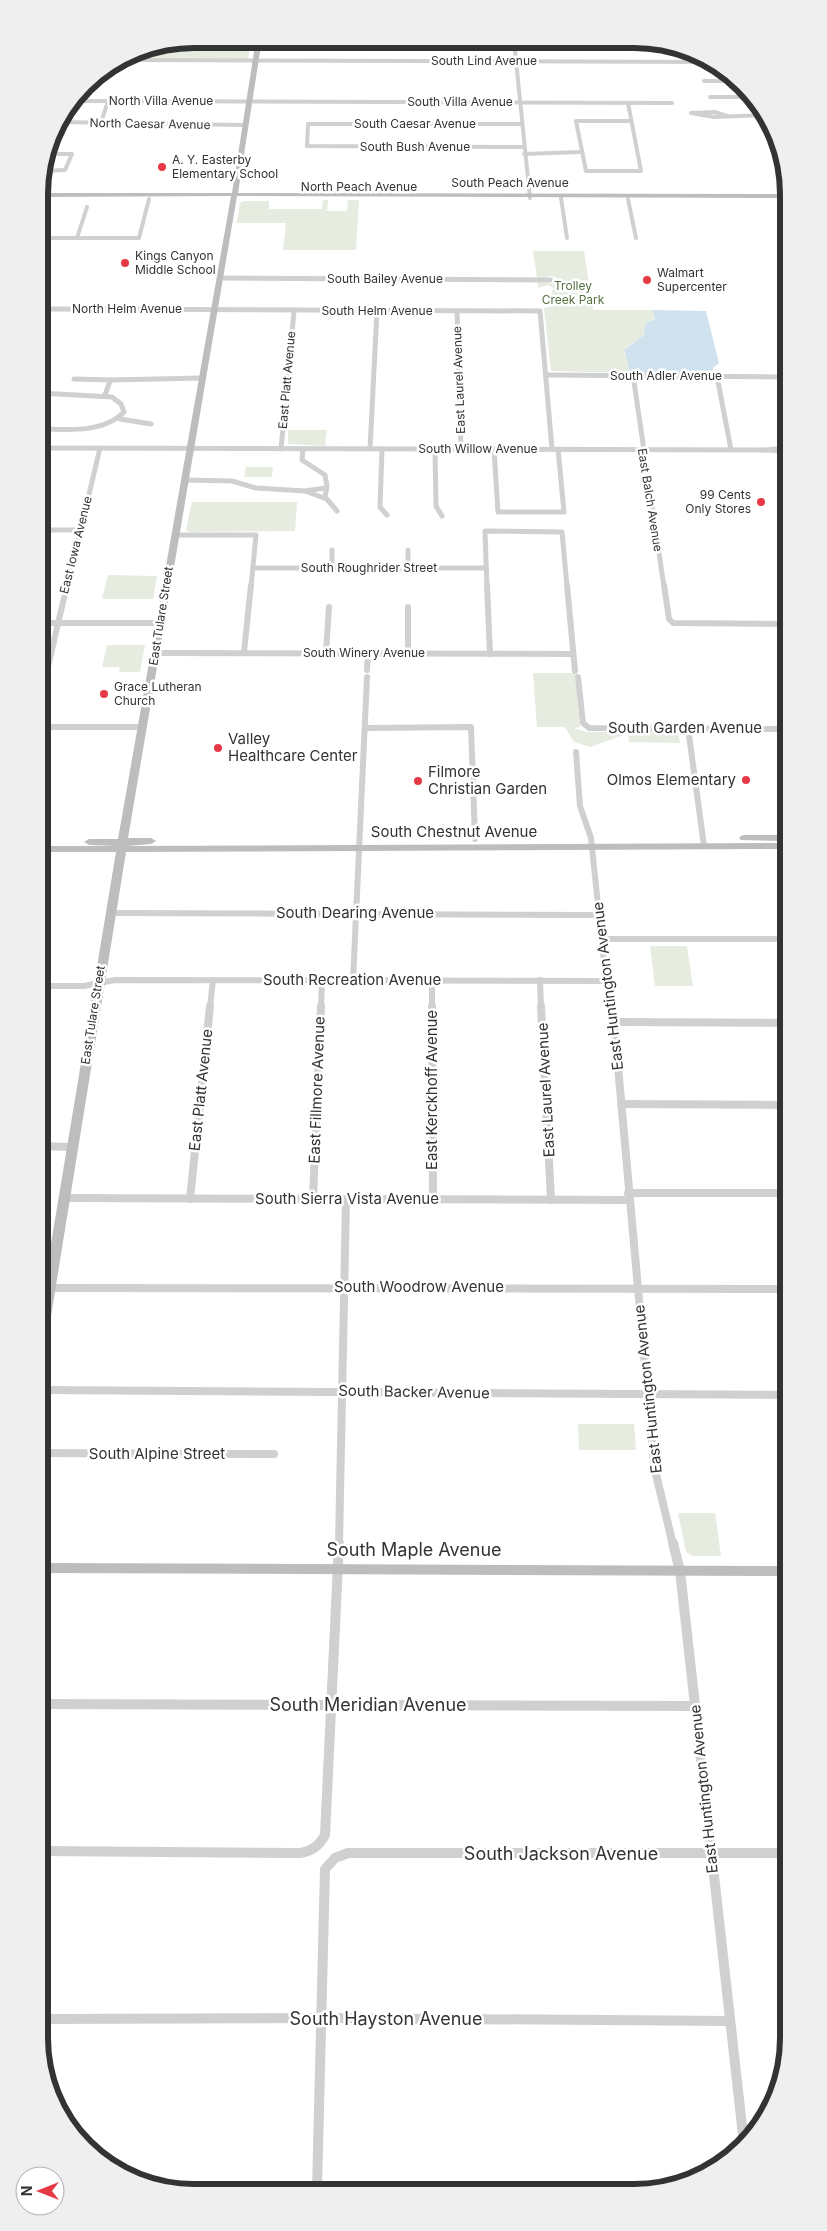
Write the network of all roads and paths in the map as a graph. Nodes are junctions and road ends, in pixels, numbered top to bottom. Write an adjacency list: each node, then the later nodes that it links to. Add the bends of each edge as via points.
1 (258, 48): 4 (main road, East Tulare Street)
2 (515, 48): 5 (street)
3 (136, 60): 4 (street, South Lind Avenue)
4 (256, 60): 5 (street, South Lind Avenue); 13 (main road, East Tulare Street)
5 (516, 61): 6 (street, South Lind Avenue); 14 (street)
6 (696, 62)
7 (704, 81): 8 (street)
8 (726, 81)
9 (710, 97): 10 (street)
10 (743, 97)
11 (81, 101): 12 (street, North Villa Avenue)
12 (108, 101): 13 (street, North Villa Avenue); 21 (street)
13 (248, 101): 14 (street, South Villa Avenue); 23 (main road, East Tulare Street)
14 (520, 102): 15 (street, South Villa Avenue); 22 (street)
15 (628, 103): 16 (street, South Villa Avenue); 19 (street)
16 (672, 103)
17 (727, 116): 17 (street, via 696,117 691,113 715,112); 18 (street)
18 (757, 116)
19 (631, 121): 26 (street, via 576,121); 26 (street, via 642,171 586,171)
20 (66, 122): 21 (street, North Caesar Avenue)
21 (101, 123): 23 (street, North Caesar Avenue)
22 (522, 124): 24 (street, South Caesar Avenue, via 308,124); 25 (street)
23 (244, 125): 37 (main road, East Tulare Street)
24 (307, 146): 25 (street, South Bush Avenue)
25 (523, 147): 28 (street)
26 (581, 152): 28 (street)
27 (53, 154): 29 (street, via 72,154 65,170)
28 (524, 154): 31 (street)
29 (50, 170)
30 (612, 195): 31 (main road, South Peach Avenue); 32 (main road, South Peach Avenue); 38 (main road)
31 (530, 196): 37 (main road, North Peach Avenue); 38 (main road, South Peach Avenue)
32 (685, 196): 33 (main road, South Peach Avenue); 40 (main road)
33 (718, 196): 34 (main road, South Peach Avenue); 41 (main road)
34 (780, 196)
35 (48, 197): 37 (main road, North Peach Avenue)
36 (48, 197): 39 (main road, North Peach Avenue)
37 (234, 197): 39 (main road, North Peach Avenue); 48 (main road, East Tulare Street)
38 (561, 198): 40 (main road, South Peach Avenue); 46 (street)
39 (149, 199): 45 (street, via 140,238)
40 (628, 199): 41 (main road, South Peach Avenue); 47 (street)
41 (676, 199): 42 (main road, South Peach Avenue)
42 (780, 200)
43 (87, 207): 45 (street)
44 (48, 238): 45 (street)
45 (77, 238)
46 (567, 238)
47 (636, 238)
48 (220, 278): 49 (street, South Bailey Avenue); 51 (main road, East Tulare Street)
49 (551, 280)
50 (48, 309): 51 (street, North Helm Avenue)
51 (214, 310): 52 (street, South Helm Avenue); 59 (main road, East Tulare Street)
52 (294, 310): 53 (street, South Helm Avenue); 70 (street, East Platt Avenue)
53 (377, 310): 54 (street, South Helm Avenue); 72 (street)
54 (457, 311): 55 (street, South Helm Avenue, via 540,311); 75 (street, East Laurel Avenue)
55 (546, 375): 56 (street, South Adler Avenue); 78 (street)
56 (632, 375): 57 (street, South Adler Avenue); 79 (street, East Balch Avenue)
57 (717, 376): 58 (street, South Adler Avenue); 80 (street)
58 (780, 376)
59 (202, 378): 61 (street); 69 (main road, East Tulare Street)
60 (74, 379): 61 (street)
61 (111, 380): 63 (street)
62 (48, 393): 63 (street)
63 (104, 396): 64 (street, via 112,397 121,404 124,412)
64 (120, 418): 65 (street); 66 (street, via 86,428)
65 (151, 424)
66 (48, 429)
67 (48, 447): 68 (street, South Willow Avenue)
68 (100, 448): 69 (street, South Willow Avenue); 89 (street, East Iowa Avenue)
69 (190, 448): 70 (street, South Willow Avenue); 81 (main road, East Tulare Street)
70 (281, 449): 71 (street, South Willow Avenue)
71 (303, 449): 72 (street, South Willow Avenue); 82 (street, via 302,460 326,475)
72 (370, 449): 73 (street, South Willow Avenue)
73 (382, 449): 74 (street, South Willow Avenue); 86 (street, via 380,507)
74 (436, 449): 75 (street, South Willow Avenue); 87 (street, via 436,506)
75 (461, 449): 76 (street, South Willow Avenue)
76 (494, 449): 78 (street, South Willow Avenue); 78 (street, via 498,512 525,513 564,512)
77 (780, 449): 80 (street, South Willow Avenue)
78 (555, 450): 79 (street, South Willow Avenue)
79 (642, 450): 80 (street, South Willow Avenue); 102 (street, East Balch Avenue, via 669,619 673,622)
80 (731, 450)
81 (185, 480): 83 (street, via 232,481 256,488); 90 (main road, East Tulare Street)
82 (325, 488): 83 (street); 84 (street)
83 (306, 491): 84 (street)
84 (324, 498): 85 (street)
85 (337, 511)
86 (387, 515)
87 (442, 516)
88 (48, 530): 89 (street)
89 (80, 530): 100 (street, East Iowa Avenue)
90 (174, 535): 93 (street, via 256,535); 101 (main road, East Tulare Street)
91 (332, 550): 94 (street)
92 (408, 550): 95 (street)
93 (253, 568): 94 (street, South Roughrider Street); 103 (street)
94 (332, 568): 95 (street, South Roughrider Street)
95 (408, 568): 96 (street, South Roughrider Street)
96 (486, 568): 108 (street); 109 (street, via 485,531 562,532)
97 (329, 607): 105 (street)
98 (408, 607): 107 (street)
99 (48, 623): 100 (street)
100 (57, 623): 101 (street); 110 (street, East Iowa Avenue)
101 (160, 623): 104 (main road, East Tulare Street)
102 (780, 624)
103 (244, 652): 104 (street, South Winery Avenue); 105 (street, South Winery Avenue)
104 (155, 653): 112 (main road, East Tulare Street)
105 (326, 653): 106 (street, South Winery Avenue)
106 (368, 653): 107 (street, South Winery Avenue); 113 (street)
107 (408, 654): 108 (street, South Winery Avenue)
108 (490, 654): 109 (street, South Winery Avenue)
109 (573, 654): 114 (street, South Garden Avenue, via 585,726)
110 (48, 666)
111 (48, 727): 112 (street)
112 (142, 727): 123 (main road, East Tulare Street)
113 (366, 728): 118 (street, via 472,727); 122 (street)
114 (688, 728): 115 (street, South Garden Avenue); 121 (street)
115 (780, 728)
116 (576, 752): 120 (street, East Huntington Avenue, via 580,806)
117 (780, 838): 121 (main road, South Chestnut Avenue)
118 (475, 839): 120 (main road, South Chestnut Avenue); 122 (main road, South Chestnut Avenue)
119 (48, 842): 123 (main road)
120 (592, 842): 121 (main road, South Chestnut Avenue); 122 (main road, South Chestnut Avenue); 128 (street, East Huntington Avenue)
121 (703, 842): 124 (main road, South Chestnut Avenue)
122 (358, 844): 123 (main road, South Chestnut Avenue); 127 (street)
123 (123, 846): 125 (main road); 126 (main road, East Tulare Street)
124 (780, 846)
125 (48, 849)
126 (111, 913): 127 (street, South Dearing Avenue); 137 (main road, East Tulare Street)
127 (357, 913): 128 (street, South Dearing Avenue); 135 (street)
128 (599, 915): 129 (street, East Huntington Avenue)
129 (602, 939): 130 (street); 136 (street, East Huntington Avenue)
130 (780, 940)
131 (213, 980): 134 (street, South Recreation Avenue); 137 (street, South Recreation Avenue, via 115,980); 148 (street, East Platt Avenue)
132 (432, 980): 133 (street, South Recreation Avenue); 135 (street, South Recreation Avenue); 150 (street, East Kerckhoff Avenue)
133 (540, 980): 136 (street, South Recreation Avenue); 152 (street, East Laurel Avenue)
134 (322, 981): 135 (street, South Recreation Avenue); 149 (street, East Fillmore Avenue)
135 (353, 981)
136 (606, 981): 139 (street, East Huntington Avenue)
137 (98, 984): 138 (street, South Recreation Avenue); 144 (main road, East Tulare Street)
138 (48, 986)
139 (614, 1022): 140 (street); 141 (street, East Huntington Avenue)
140 (780, 1023)
141 (621, 1104): 142 (street); 146 (street, East Huntington Avenue)
142 (780, 1105)
143 (47, 1146): 144 (street)
144 (72, 1147): 147 (main road, East Tulare Street)
145 (779, 1193): 146 (street, South Sierra Vista Avenue)
146 (628, 1196): 152 (street, South Sierra Vista Avenue); 155 (street, East Huntington Avenue)
147 (65, 1198): 148 (street, South Sierra Vista Avenue); 154 (main road, East Tulare Street)
148 (190, 1199): 149 (street, South Sierra Vista Avenue)
149 (313, 1199): 151 (street, South Sierra Vista Avenue)
150 (433, 1199): 151 (street, South Sierra Vista Avenue); 152 (street, South Sierra Vista Avenue)
151 (346, 1200): 153 (street)
152 (551, 1200)
153 (345, 1287): 154 (street, South Woodrow Avenue); 155 (street, South Woodrow Avenue); 159 (street)
154 (50, 1288): 157 (main road, East Tulare Street)
155 (638, 1288): 156 (street, South Woodrow Avenue); 160 (street, East Huntington Avenue)
156 (779, 1289)
157 (47, 1303)
158 (47, 1390): 159 (street, South Backer Avenue)
159 (343, 1391): 160 (street, South Backer Avenue); 165 (street)
160 (647, 1394): 161 (street, South Backer Avenue); 166 (street, East Huntington Avenue, via 654,1466)
161 (779, 1395)
162 (47, 1454): 163 (street, South Alpine Street)
163 (274, 1454)
164 (47, 1568): 165 (main road, South Maple Avenue)
165 (338, 1568): 166 (main road, South Maple Avenue); 169 (street)
166 (680, 1571): 167 (main road, South Maple Avenue); 170 (street, East Huntington Avenue)
167 (779, 1571)
168 (47, 1704): 169 (street, South Meridian Avenue)
169 (332, 1705): 170 (street, South Meridian Avenue); 171 (street, via 325,1835 312,1851)
170 (695, 1706): 173 (street, East Huntington Avenue)
171 (47, 1851)
172 (779, 1853): 173 (street, South Jackson Avenue)
173 (711, 1854): 174 (street, South Jackson Avenue, via 348,1853 335,1858 325,1869); 176 (street, East Huntington Avenue)
174 (322, 2018): 175 (street, South Hayston Avenue); 176 (street, South Hayston Avenue); 178 (street)
175 (47, 2019)
176 (730, 2021): 177 (street, East Huntington Avenue)
177 (743, 2134)
178 (317, 2183)

